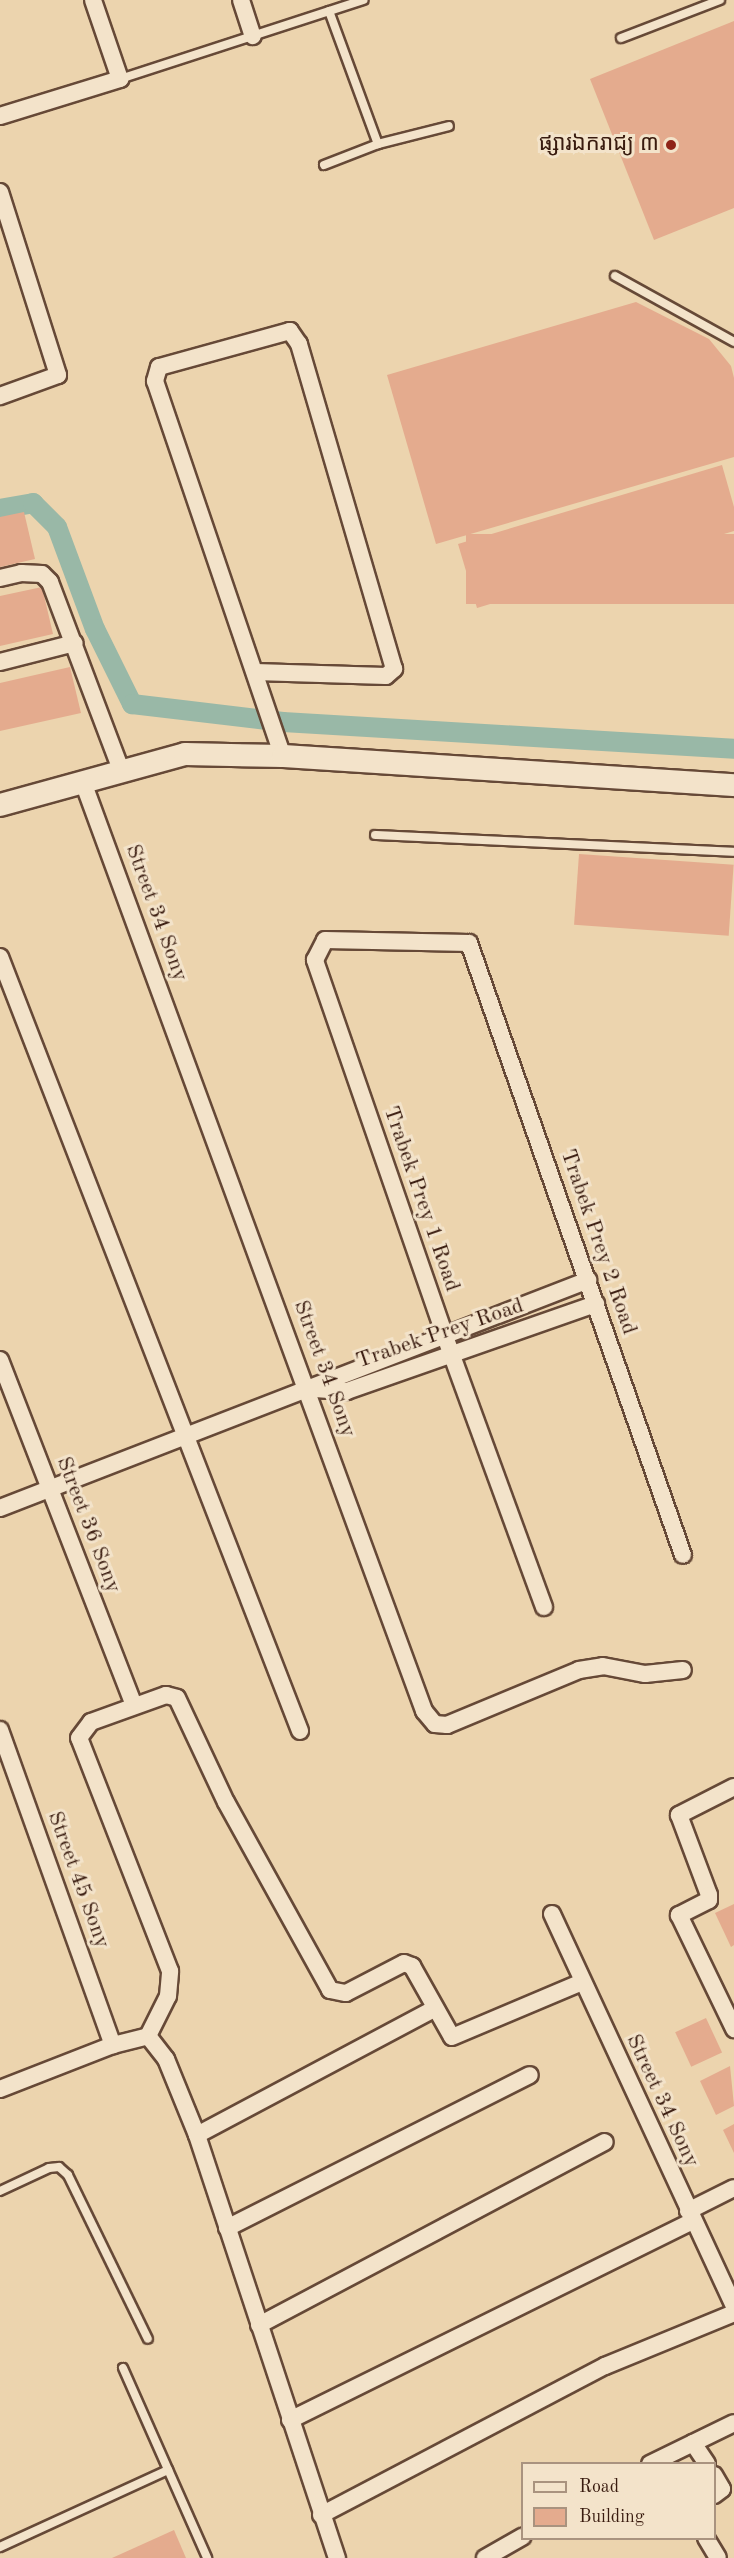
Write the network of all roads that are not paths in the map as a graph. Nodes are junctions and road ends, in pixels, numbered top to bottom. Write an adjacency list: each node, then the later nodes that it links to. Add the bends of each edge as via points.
1 (93, 0): 8 (street)
2 (241, 0): 6 (street)
3 (363, 0): 5 (lane)
4 (720, 0): 7 (lane)
5 (329, 11): 6 (lane); 11 (lane)
6 (253, 36): 8 (lane)
7 (621, 38)
8 (120, 79): 9 (street)
9 (0, 116)
10 (449, 126): 11 (lane)
11 (378, 144): 12 (lane)
12 (324, 165)
13 (0, 192): 16 (street, via 58,375)
14 (615, 276): 15 (lane)
15 (734, 342)
16 (0, 396)
17 (0, 578): 18 (street, via 42,574 50,582)
18 (75, 643): 19 (street); 22 (street)
19 (0, 662)
20 (257, 678): 20 (street, via 386,676 394,669 299,344 290,331 159,367 155,381); 21 (street)
21 (280, 749): 22 (street, via 185,754); 24 (street)
22 (121, 770): 23 (street)
23 (84, 782): 25 (street); 35 (street, Street 34 Sony)
24 (734, 785)
25 (0, 805)
26 (375, 835): 27 (lane)
27 (734, 852)
28 (469, 943): 30 (street, Trabek Prey 2 Road); 32 (street, Trabek Prey 1 Road, via 325,940 315,960)
29 (0, 957): 36 (street)
30 (588, 1280): 31 (street, Trabek Prey 2 Road); 32 (street, Trabek Prey Road)
31 (596, 1304): 33 (street, Trabek Prey Road); 39 (street, Trabek Prey 2 Road)
32 (444, 1333): 33 (street, Trabek Prey 1 Road); 35 (street, Trabek Prey Road)
33 (451, 1354): 35 (street, Trabek Prey Road, via 347,1391); 40 (street, Trabek Prey 1 Road)
34 (0, 1360): 37 (street, Street 36 Sony)
35 (308, 1389): 36 (street); 41 (street, Street 34 Sony, via 424,1711 435,1724 447,1725 579,1670 603,1666 645,1674)
36 (186, 1437): 37 (street); 44 (street)
37 (49, 1489): 38 (street); 42 (street, Street 36 Sony)
38 (0, 1508)
39 (683, 1555)
40 (544, 1607)
41 (683, 1670)
42 (135, 1705): 48 (street, via 166,1695 177,1698 226,1802 330,1990 346,1993 404,1963 412,1966); 50 (street, via 91,1722 79,1738 170,1971 168,1996)
43 (0, 1730): 51 (street, Street 45 Sony)
44 (300, 1731)
45 (734, 1787): 49 (street, via 679,1815 709,1900 679,1915)
46 (552, 1914): 47 (street, Street 34 Sony)
47 (582, 1982): 48 (street, via 459,2037 452,2037); 58 (street, Street 34 Sony)
48 (434, 2009): 54 (street)
49 (734, 2029)
50 (148, 2036): 51 (street); 54 (street, via 166,2060)
51 (113, 2044): 53 (street)
52 (530, 2075): 59 (street)
53 (0, 2089)
54 (197, 2135): 59 (street)
55 (604, 2142): 62 (street)
56 (734, 2188): 58 (street)
57 (0, 2191): 63 (lane, via 59,2167)
58 (691, 2216): 60 (street, Street 34 Sony); 65 (street)
59 (227, 2228): 62 (street)
60 (734, 2306)
61 (734, 2313): 73 (street, via 605,2366)
62 (259, 2325): 65 (street)
63 (148, 2339)
64 (123, 2368): 70 (lane)
65 (290, 2420): 73 (street)
66 (734, 2423): 67 (street)
67 (693, 2443): 68 (street); 69 (street)
68 (652, 2462)
69 (706, 2462)
70 (168, 2470): 76 (lane); 77 (lane)
71 (716, 2478): 72 (street, via 722,2489)
72 (716, 2494)
73 (321, 2515): 78 (street)
74 (521, 2538): 79 (street)
75 (707, 2540): 80 (street)
76 (0, 2547)
77 (207, 2558)
78 (337, 2558)
79 (485, 2558)
80 (718, 2558)

